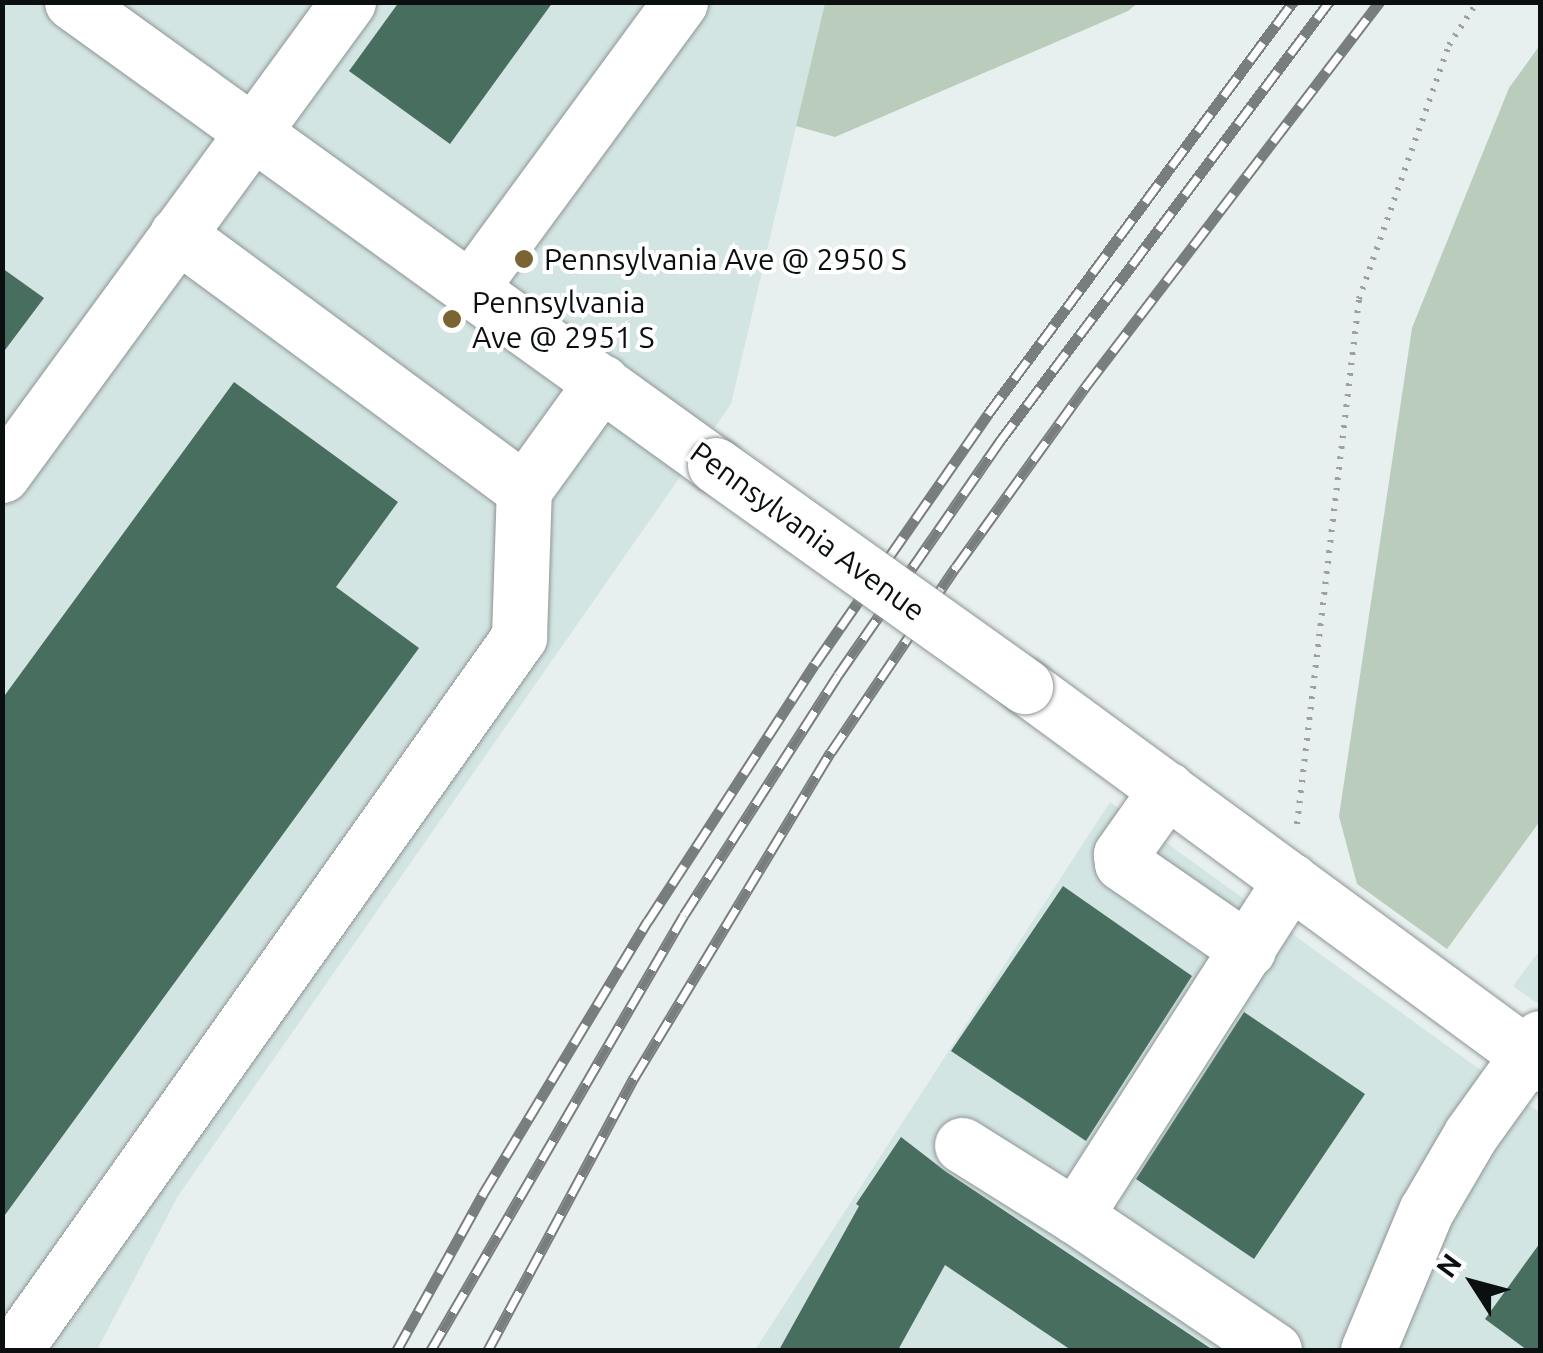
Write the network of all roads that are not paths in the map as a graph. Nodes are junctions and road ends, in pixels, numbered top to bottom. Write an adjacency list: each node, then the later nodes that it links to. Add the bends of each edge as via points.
1 (348, 2): 4 (street)
2 (680, 2): 6 (street)
3 (88, 7): 4 (street, Pennsylvania Avenue)
4 (251, 132): 5 (street); 6 (street, Pennsylvania Avenue)
5 (177, 234): 8 (street); 9 (street)
6 (471, 287): 7 (street, Pennsylvania Avenue)
7 (602, 382): 9 (street); 10 (street, Pennsylvania Avenue, bridge)
8 (2, 474)
9 (524, 490): 16 (street, via 519,637)
10 (1167, 790): 11 (street, Pennsylvania Avenue); 12 (street, via 1121,854 1122,863)
11 (1292, 880): 12 (street); 13 (street, Pennsylvania Avenue)
12 (1248, 950): 15 (street)
13 (1536, 1052): 18 (street, via 1470,1134 1426,1211)
14 (962, 1144): 15 (street)
15 (1075, 1216): 17 (street)
16 (14, 1350)
17 (1274, 1350)
18 (1368, 1350)

